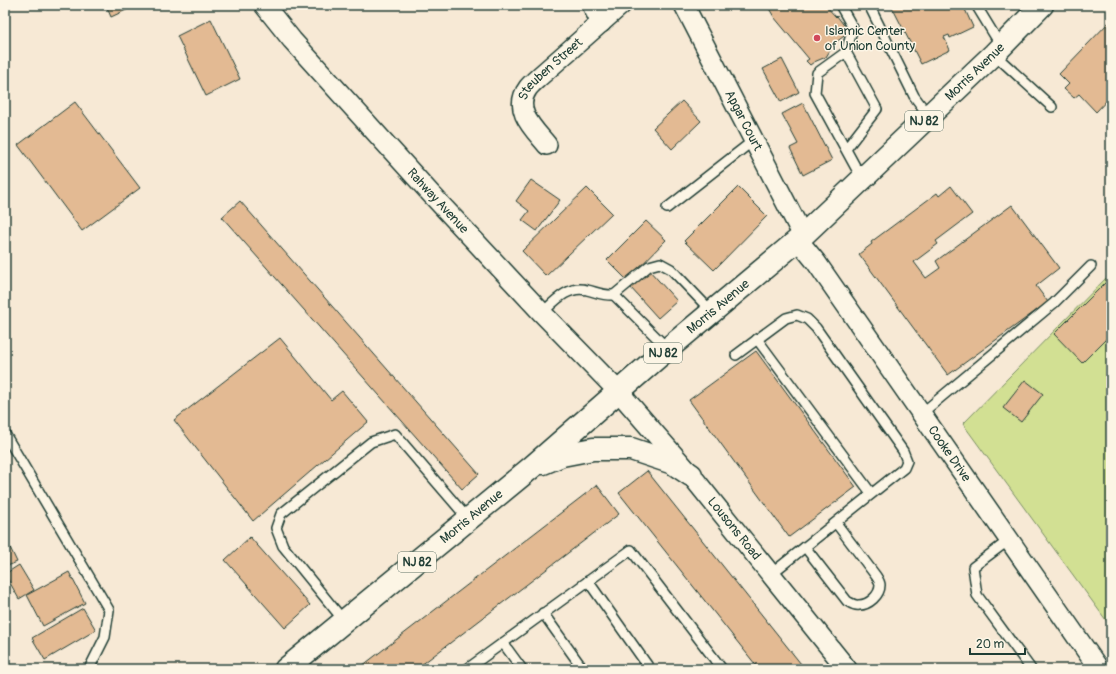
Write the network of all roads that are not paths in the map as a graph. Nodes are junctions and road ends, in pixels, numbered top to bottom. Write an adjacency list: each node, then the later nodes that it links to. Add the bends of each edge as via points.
1 (264, 5): 23 (street, Rahway Avenue, via 292,40)
2 (592, 5): 9 (street)
3 (621, 5): 9 (street, Steuben Street)
4 (684, 5): 14 (street, Apgar Court)
5 (840, 5): 11 (lane, via 853,28)
6 (869, 5): 13 (lane, via 914,96)
7 (976, 5): 10 (lane)
8 (1042, 5): 10 (main road, Morris Avenue / NJ 82)
9 (601, 23): 15 (street, Steuben Street, via 539,77 528,89 523,100 523,112)
10 (998, 50): 12 (lane); 13 (main road, Morris Avenue / NJ 82)
11 (846, 52): 16 (lane, via 877,109); 16 (lane, via 817,73 815,93)
12 (1052, 107)
13 (929, 116): 17 (main road, Morris Avenue / NJ 82)
14 (754, 140): 18 (lane); 19 (street, Apgar Court)
15 (547, 145)
16 (846, 149): 17 (lane)
17 (862, 179): 19 (main road, Morris Avenue / NJ 82)
18 (667, 208)
19 (801, 238): 22 (main road, Morris Avenue / NJ 82); 28 (street, Cooke Drive)
20 (1091, 266): 28 (lane, via 1054,303)
21 (614, 295): 22 (lane, via 649,266 660,263 671,269); 23 (lane, via 572,290); 25 (lane)
22 (712, 312): 25 (main road, Morris Avenue / NJ 82)
23 (542, 313): 27 (street, Rahway Avenue)
24 (757, 339): 26 (lane); 32 (lane); 32 (lane, via 786,318 797,315 807,319 816,328 907,460 904,468)
25 (668, 349): 27 (main road, Morris Avenue / NJ 82)
26 (736, 355)
27 (618, 391): 30 (main road, Morris Avenue / NJ 82); 31 (street, Lousons Road)
28 (922, 413): 35 (street, Cooke Drive)
29 (5, 434): 42 (lane, via 109,610 105,637)
30 (532, 467): 31 (main road, via 562,455 593,449 631,449 673,463); 33 (main road, Morris Avenue / NJ 82)
31 (690, 474): 37 (street, Lousons Road)
32 (871, 493): 34 (lane)
33 (468, 520): 40 (main road, Morris Avenue / NJ 82); 40 (lane, via 395,434 371,442 281,514 276,528 283,546)
34 (836, 523): 36 (lane); 36 (lane, via 880,583 878,592 869,602 859,605 847,601)
35 (1009, 540): 50 (lane, via 973,567 977,594); 51 (street, Cooke Drive)
36 (805, 547): 37 (lane)
37 (771, 574): 49 (street, Lousons Road)
38 (588, 581): 39 (lane); 47 (lane); 48 (lane, via 631,550)
39 (543, 613): 41 (lane); 46 (lane)
40 (344, 621): 43 (main road, Morris Avenue / NJ 82)
41 (503, 643): 44 (lane); 45 (lane)
42 (89, 669)
43 (286, 669)
44 (467, 669)
45 (522, 669)
46 (583, 669)
47 (650, 669)
48 (722, 669)
49 (847, 669)
50 (1031, 669)
51 (1098, 669)

